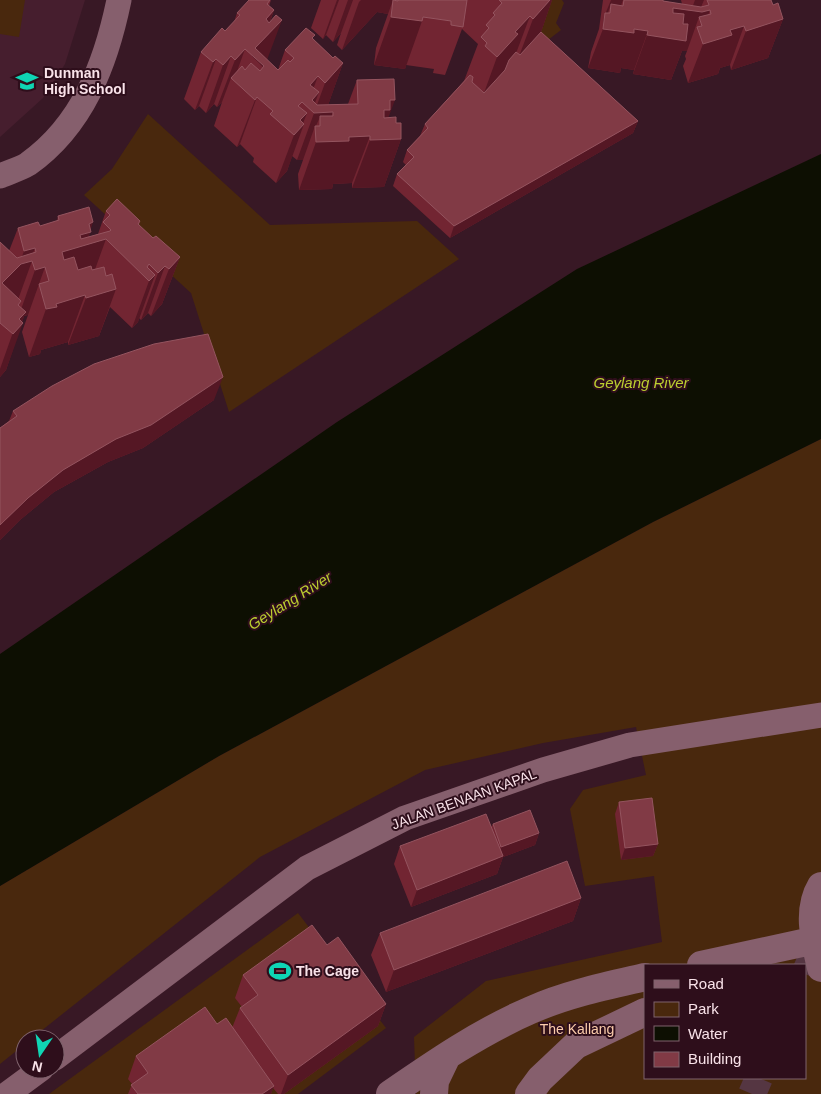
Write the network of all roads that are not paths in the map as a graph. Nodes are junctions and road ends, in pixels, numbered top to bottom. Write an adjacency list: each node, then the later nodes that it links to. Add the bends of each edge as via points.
1 (119, 0): 2 (street, via 110,44 88,98 65,130 47,147 27,164)
2 (0, 176)
3 (821, 715): 12 (street, JALAN BENAAN KAPAL, via 630,745 543,770 404,818 307,868)
4 (821, 886): 5 (street, via 812,914)
5 (818, 940): 6 (street); 7 (street)
6 (706, 964)
7 (821, 968)
8 (821, 976): 10 (street)
9 (644, 977): 13 (street, via 588,989 531,1010)
10 (806, 979)
11 (644, 1012): 18 (street, via 576,1045 540,1079)
12 (65, 1050)
13 (447, 1056): 16 (street); 17 (street, via 435,1081)
14 (28, 1079): 15 (street)
15 (8, 1094)
16 (390, 1094)
17 (434, 1094)
18 (530, 1094)

